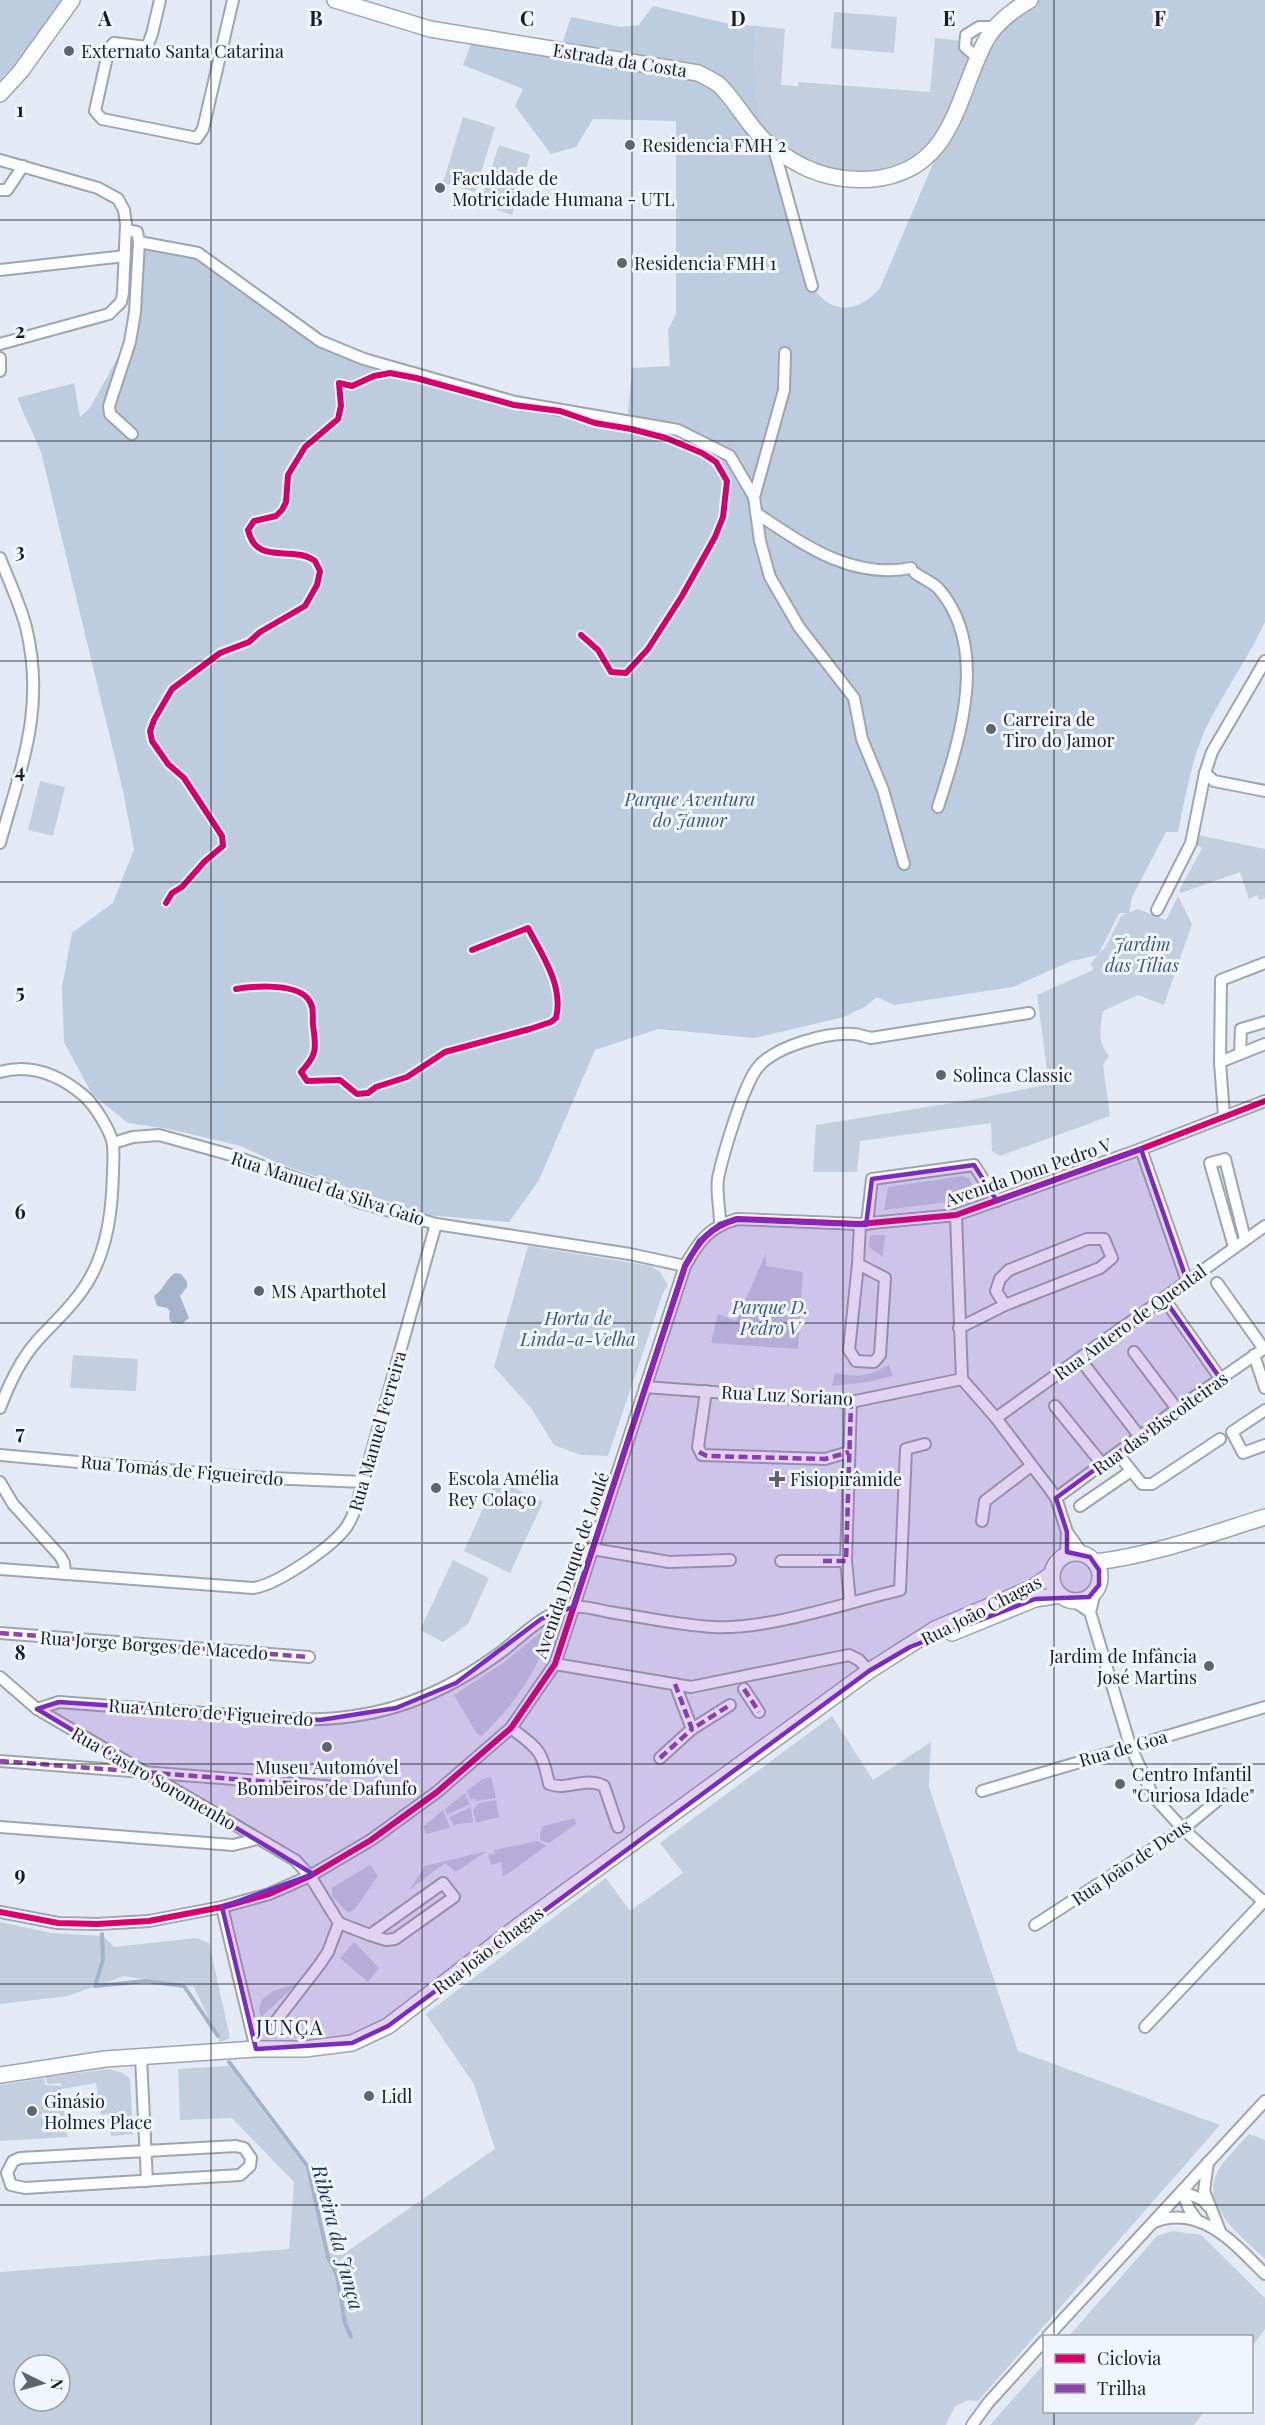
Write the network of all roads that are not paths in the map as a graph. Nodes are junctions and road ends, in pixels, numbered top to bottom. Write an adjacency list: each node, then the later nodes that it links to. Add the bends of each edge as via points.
1 (72, 0): 6 (street)
2 (160, 0): 3 (street, via 147,46 114,43 109,48 95,111 109,120 197,138 203,129)
3 (233, 0)
4 (335, 0): 7 (street, Estrada da Costa, via 430,29 698,73 719,85)
5 (1030, 0): 7 (street, Estrada da Costa, via 985,42 948,129 937,146 911,167 877,178 836,178 803,166)
6 (0, 94)
7 (774, 149): 15 (street)
8 (0, 160): 9 (street)
9 (23, 166): 10 (street, via 7,190); 11 (street, via 108,192 122,205)
10 (0, 190)
11 (126, 230): 12 (street, via 137,232); 13 (street)
12 (139, 242): 20 (street, via 132,332 109,406 110,414); 21 (street, via 198,253 320,341 364,359 515,402 678,430 693,436 730,456)
13 (125, 256): 14 (street); 16 (street, via 121,302 109,314)
14 (0, 270)
15 (812, 286)
16 (0, 345)
17 (785, 353): 21 (street, via 784,390)
18 (0, 358): 19 (street)
19 (0, 371)
20 (132, 434)
21 (754, 497): 22 (street)
22 (756, 513): 27 (street, via 834,561 880,571 913,571 936,586 949,604 968,675 966,704); 30 (street, via 770,577 799,627 854,698 862,740 883,790)
23 (0, 558): 28 (street, via 26,625 35,696 27,748)
24 (1265, 661): 25 (street, via 1212,752)
25 (1204, 773): 26 (street, via 1214,782); 31 (street, via 1191,843)
26 (1265, 791)
27 (938, 807)
28 (2, 829): 29 (street)
29 (0, 843)
30 (904, 864)
31 (1156, 910)
32 (1265, 963): 37 (street, via 1221,980)
33 (1029, 1013): 46 (street, via 871,1038 853,1034 820,1038 779,1051 758,1066 736,1120 718,1180)
34 (1265, 1022): 36 (street, via 1241,1029)
35 (1265, 1044): 36 (street)
36 (1240, 1053): 37 (street)
37 (1220, 1062): 40 (street)
38 (0, 1072): 41 (street, via 22,1068 61,1079 88,1099)
39 (1265, 1101): 40 (street, Avenida Dom Pedro V)
40 (1224, 1116): 42 (street, Avenida Dom Pedro V)
41 (113, 1143): 45 (street, Rua Manuel da Silva Gaio, via 159,1136 231,1155 355,1201); 68 (street, via 111,1211 96,1265 73,1302 26,1355)
42 (1141, 1149): 43 (street, Avenida Dom Pedro V); 53 (street)
43 (997, 1202): 44 (street, Avenida Dom Pedro V); 47 (street, Avenida Dom Pedro V, via 974,1165 872,1179)
44 (956, 1215): 47 (street, Avenida Dom Pedro V); 57 (street)
45 (436, 1224): 52 (street, Rua Manuel da Silva Gaio); 83 (street, Rua Manuel Ferreira)
46 (720, 1224): 47 (street, Avenida Dom Pedro V, via 737,1219); 52 (street, Avenida Duque de Loulé, via 699,1241)
47 (863, 1224): 51 (street)
48 (1265, 1226): 49 (street, Rua Antero de Quental)
49 (1245, 1239): 50 (street, Rua Antero de Quental); 50 (street, via 1225,1159 1210,1163)
50 (1234, 1247): 53 (street, Rua Antero de Quental)
51 (858, 1264): 51 (street, via 849,1350 855,1361 874,1362 880,1355 885,1278)
52 (686, 1266): 63 (street, Avenida Duque de Loulé)
53 (1187, 1281): 55 (street, Rua Antero de Quental)
54 (1216, 1283): 58 (street)
55 (1165, 1300): 60 (street, Rua Antero de Quental); 61 (street)
56 (1005, 1305): 56 (street, via 1100,1268 1112,1258 1104,1239 1087,1239 1009,1269 996,1291); 57 (street)
57 (959, 1328): 62 (street)
58 (1261, 1351): 61 (street, Rua das Biscoiteiras); 64 (street)
59 (1134, 1352): 69 (street)
60 (1080, 1359): 71 (street, Rua Antero de Quental); 72 (street)
61 (1221, 1378): 69 (street, Rua das Biscoiteiras)
62 (962, 1379): 66 (street, Rua Luz Soriano); 71 (street)
63 (645, 1387): 65 (street, Rua Luz Soriano); 89 (street, Avenida Duque de Loulé)
64 (1265, 1388)
65 (705, 1391): 66 (street, Rua Luz Soriano); 76 (street, via 698,1447 702,1455 825,1459)
66 (851, 1402): 76 (street)
67 (1055, 1406): 79 (street)
68 (0, 1408)
69 (1177, 1409): 72 (street, Rua das Biscoiteiras)
70 (1265, 1410): 75 (street, via 1232,1432 1243,1453)
71 (996, 1418): 80 (street)
72 (1140, 1437): 77 (street, Rua das Biscoiteiras)
73 (1220, 1439): 81 (street, via 1152,1484 1142,1484)
74 (926, 1444): 101 (street, via 906,1449 900,1590)
75 (1265, 1445)
76 (849, 1452): 94 (street)
77 (1118, 1454): 79 (street, Rua das Biscoiteiras); 81 (street)
78 (0, 1455): 83 (street, Rua Tomás de Figueiredo, via 245,1477)
79 (1103, 1465): 84 (street, Rua das Biscoiteiras)
80 (1032, 1466): 84 (street); 87 (street, via 985,1501)
81 (1131, 1472): 85 (street)
82 (0, 1482): 97 (street, via 13,1504 60,1556)
83 (364, 1482): 97 (street, Rua Manuel Ferreira, via 352,1519 344,1530 268,1585 253,1588)
84 (1056, 1498): 88 (street)
85 (1080, 1506)
86 (1265, 1517): 96 (street)
87 (982, 1521)
88 (1067, 1533): 90 (street); 91 (street)
89 (592, 1549): 92 (street, via 669,1562); 102 (street, Avenida Duque de Loulé)
90 (1082, 1553): 91 (street); 96 (street)
91 (1066, 1554): 98 (street)
92 (730, 1560)
93 (781, 1561): 94 (street)
94 (846, 1561): 101 (street)
95 (0, 1569): 97 (street, Rua Manuel Ferreira)
96 (1098, 1570): 99 (street)
97 (65, 1574)
98 (1052, 1574): 100 (street, via 1055,1589); 105 (street, Rua João Chagas, via 1032,1588 936,1629)
99 (1095, 1592): 100 (street, via 1089,1598); 103 (street)
100 (1067, 1598): 103 (street); 105 (street, Rua João Chagas, via 1035,1599)
101 (850, 1602): 102 (street, via 769,1623 714,1627)
102 (573, 1607): 107 (street, Avenida Duque de Loulé); 114 (street, Rua Antero de Figueiredo, via 541,1619 456,1683 396,1708 354,1717 312,1721 59,1702)
103 (1090, 1612): 118 (street)
104 (0, 1633): 106 (street, Rua Jorge Borges de Macedo)
105 (910, 1647): 108 (street, Rua João Chagas)
106 (309, 1657)
107 (555, 1664): 110 (street); 116 (street, Avenida Duque de Loulé)
108 (869, 1671): 110 (street, via 849,1655 692,1687); 138 (street, Rua João Chagas, via 521,1924 388,2026 352,2043 305,2049)
109 (0, 1677): 114 (street, Rua Castro Soromenho)
110 (675, 1684): 117 (street)
111 (744, 1689): 115 (street)
112 (730, 1705): 117 (street)
113 (1265, 1707): 118 (street, Rua de Goa)
114 (37, 1709): 121 (street, Rua Castro Soromenho)
115 (759, 1712)
116 (512, 1728): 126 (street, via 539,1751 549,1784 559,1787 594,1781 604,1785); 129 (street, Avenida Duque de Loulé, via 437,1792 371,1840)
117 (692, 1729): 119 (street)
118 (1130, 1745): 123 (street, Rua de Goa); 127 (street, via 1153,1796)
119 (660, 1758)
120 (0, 1761): 121 (street)
121 (144, 1772): 122 (street); 128 (street, Rua Castro Soromenho)
122 (337, 1787)
123 (982, 1791)
124 (1224, 1795): 127 (street, Rua João de Deus)
125 (0, 1827): 128 (street, via 233,1845)
126 (618, 1827)
127 (1183, 1829): 130 (street); 134 (street, Rua João de Deus)
128 (257, 1839): 129 (street, Rua Castro Soromenho, via 295,1860)
129 (310, 1876): 131 (street, Avenida Duque de Loulé, via 269,1894); 133 (street)
130 (1264, 1902): 137 (street)
131 (222, 1907): 132 (street, Avenida Duque de Loulé, via 149,1921 97,1924 58,1923); 138 (street)
132 (0, 1912)
133 (339, 1923): 135 (street); 136 (street, via 328,1952)
134 (1035, 1925)
135 (370, 1935): 135 (street, via 395,1939 454,1897 443,1883)
136 (276, 2021)
137 (1145, 2027)
138 (256, 2049): 139 (street, Rua João Chagas)
139 (141, 2057): 140 (street, Rua João Chagas, via 74,2062); 142 (street)
140 (0, 2075)
141 (1265, 2101): 143 (street)
142 (146, 2151): 144 (street); 144 (street, via 237,2146 244,2148 250,2158 250,2166 240,2175); 144 (street, via 20,2158 13,2161 7,2174 11,2185 19,2187)
143 (1208, 2162): 145 (street); 146 (street, via 1204,2191)
144 (147, 2181)
145 (1182, 2191): 146 (street); 147 (street); 148 (street)
146 (1208, 2206): 149 (street)
147 (1197, 2220): 148 (street, via 1167,2218); 149 (street)
148 (1152, 2223): 151 (street)
149 (1220, 2232): 150 (street)
150 (1265, 2274)
151 (1050, 2335)
152 (1043, 2342): 153 (street)
153 (972, 2425)

